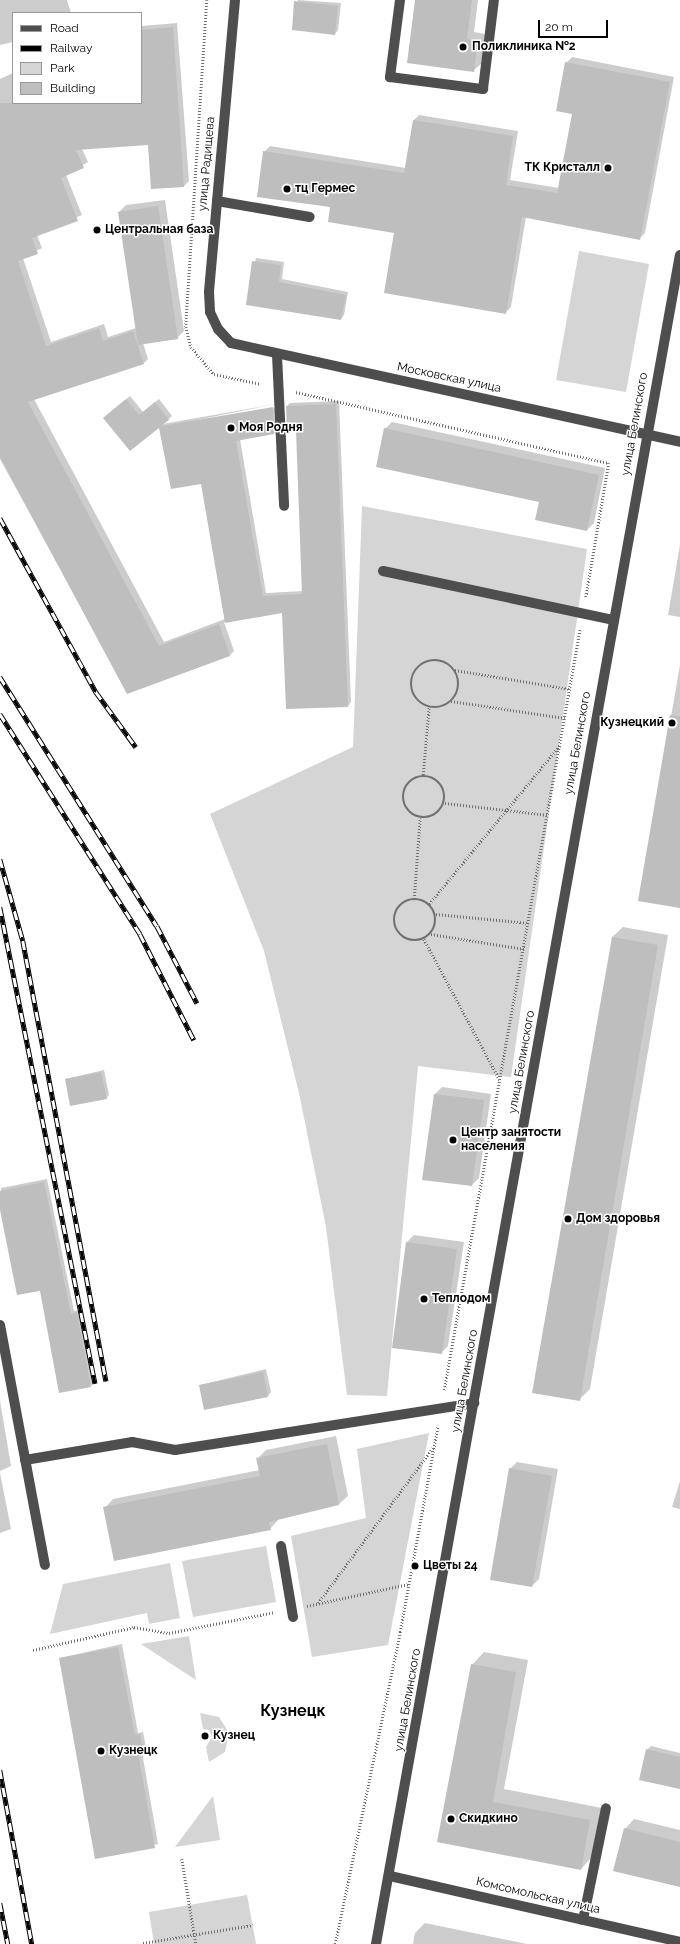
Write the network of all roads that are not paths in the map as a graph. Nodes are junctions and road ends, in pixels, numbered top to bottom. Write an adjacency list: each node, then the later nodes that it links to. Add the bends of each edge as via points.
1 (235, 0): 4 (street, улица Радищева)
2 (399, 0): 3 (street, via 390,77 483,89)
3 (494, 0)
4 (217, 201): 5 (street); 7 (street, улица Радищева, via 209,292 210,312)
5 (310, 217)
6 (680, 255): 9 (street, улица Белинского)
7 (218, 329): 8 (street, Московская улица, via 231,342)
8 (277, 355): 9 (street, Московская улица); 11 (street, via 276,388)
9 (647, 433): 10 (street, Московская улица); 13 (street, улица Белинского)
10 (680, 442)
11 (284, 506)
12 (383, 571): 13 (street)
13 (613, 620): 15 (street, улица Белинского)
14 (0, 1325): 16 (street)
15 (474, 1403): 16 (street, via 175,1450 132,1442); 21 (street, улица Белинского)
16 (25, 1460): 18 (street)
17 (281, 1546): 19 (street)
18 (45, 1565)
19 (292, 1613)
20 (606, 1808): 22 (street)
21 (390, 1876): 22 (street, Комсомольская улица); 24 (street, улица Белинского)
22 (583, 1920): 23 (street, Комсомольская улица)
23 (680, 1942)
24 (376, 1944)

